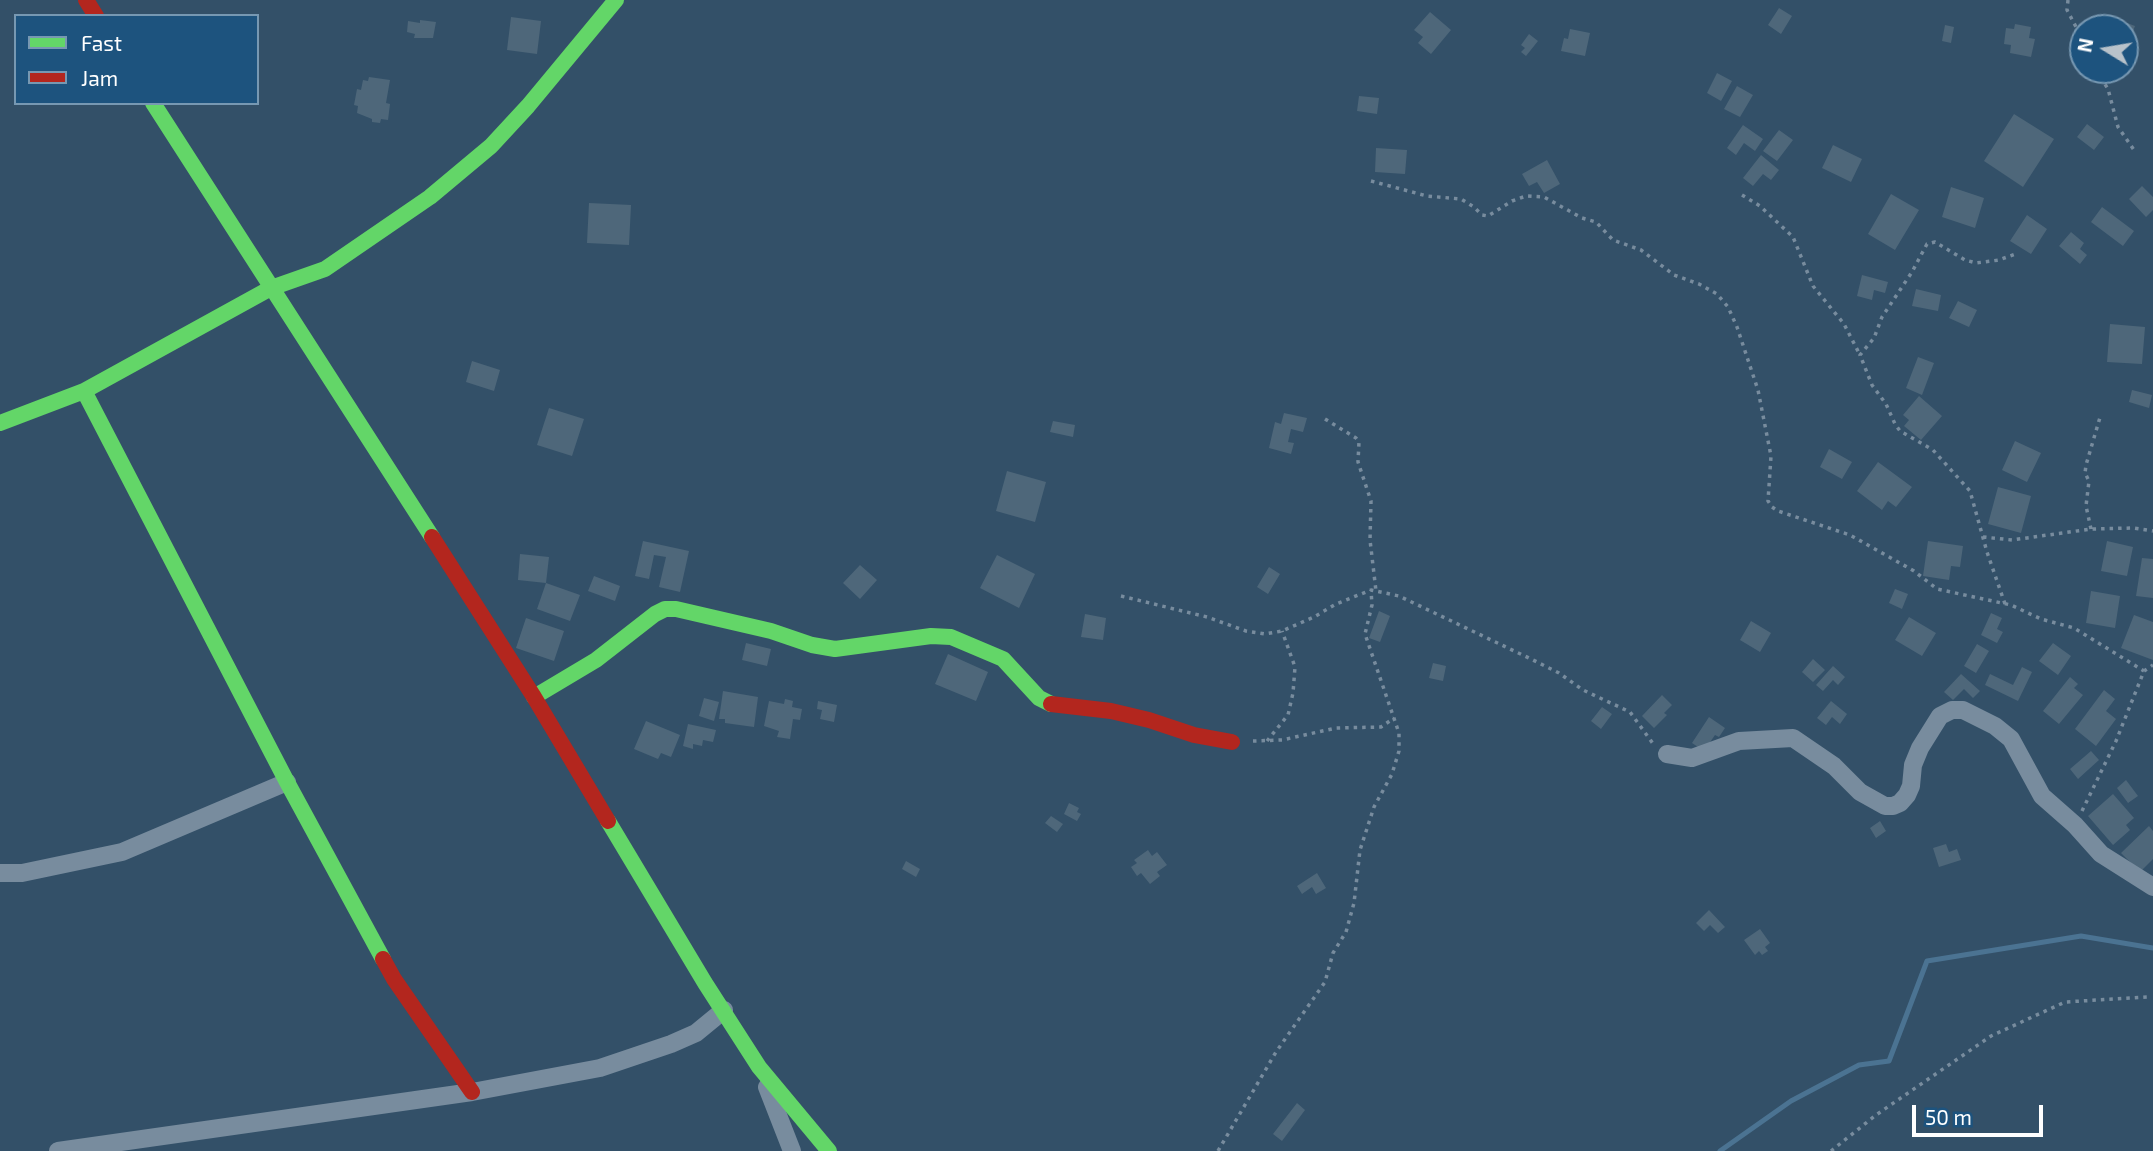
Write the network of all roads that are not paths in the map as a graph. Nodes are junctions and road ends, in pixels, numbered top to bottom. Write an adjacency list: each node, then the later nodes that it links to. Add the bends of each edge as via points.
1 (616, 0): 3 (street, via 491,146 430,197 325,269)
2 (154, 105): 3 (street)
3 (271, 288): 4 (street); 6 (street)
4 (84, 391): 5 (street); 9 (street)
5 (0, 423)
6 (534, 697): 7 (street, via 597,660 655,614 676,609 835,649 951,637 1003,659 1047,704 1111,711); 12 (street)
7 (1232, 742)
8 (1667, 754): 11 (street, via 1692,758 1739,741 1793,738 1834,766 1860,792 1893,806 1907,795 1920,747 1940,716 1963,710 2011,739 2042,796 2101,854)
9 (287, 782): 10 (street, via 122,852 22,873); 14 (street, via 394,979)
10 (0, 873)
11 (2153, 887)
12 (724, 1010): 13 (street); 14 (street, via 696,1033 612,1064)
13 (759, 1067): 16 (street); 17 (street)
14 (472, 1092): 15 (street)
15 (58, 1151)
16 (792, 1151)
17 (829, 1151)

